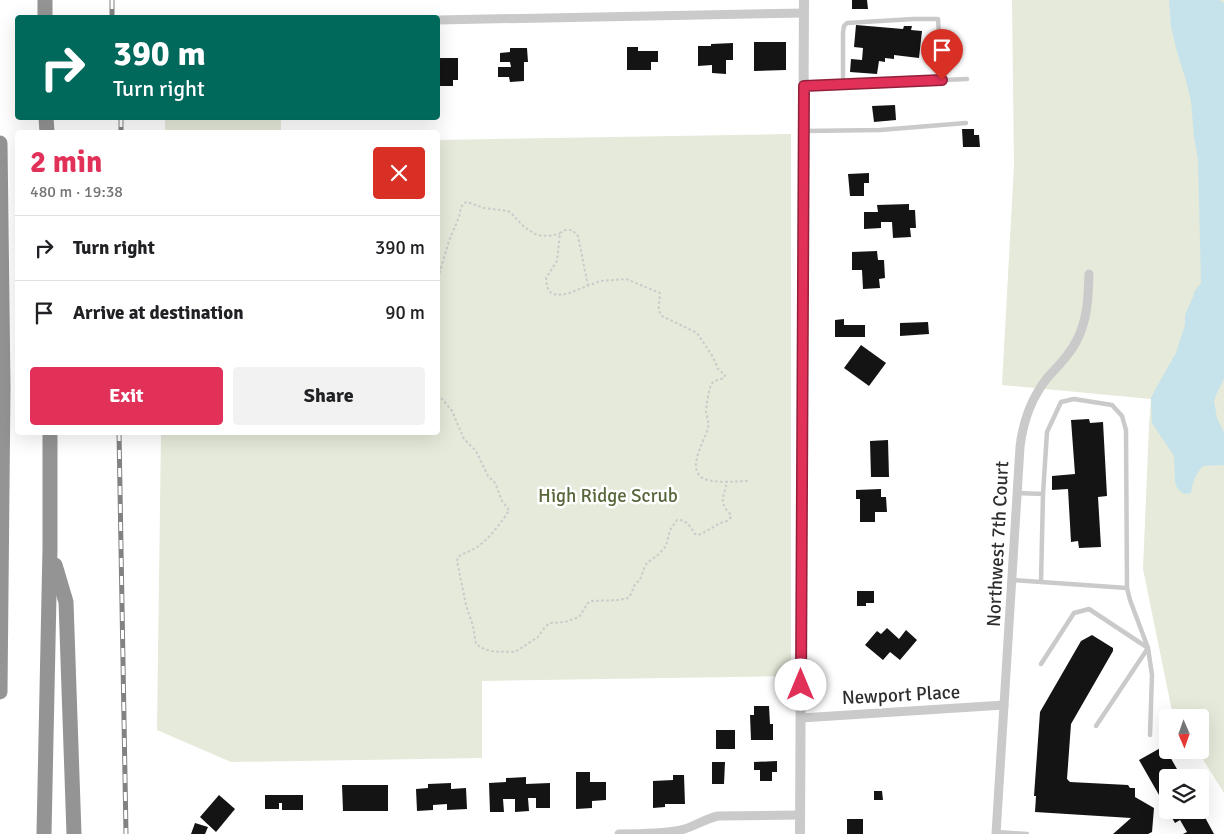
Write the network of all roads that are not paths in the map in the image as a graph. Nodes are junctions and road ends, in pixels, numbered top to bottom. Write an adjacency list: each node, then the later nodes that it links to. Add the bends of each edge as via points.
1 (44, 0): 4 (highway)
2 (804, 0): 3 (street)
3 (804, 12): 5 (street); 9 (street)
4 (45, 15)
5 (440, 20)
6 (967, 79): 7 (lane)
7 (942, 80): 8 (lane); 8 (lane, via 938,19 913,18 847,23 843,32)
8 (844, 84): 9 (lane)
9 (804, 86): 11 (street)
10 (966, 122): 11 (lane, via 880,130)
11 (804, 132): 26 (street)
12 (0, 143): 21 (highway)
13 (1089, 274): 15 (street, Northwest 7th Court, via 1087,312 1078,338 1038,391 1027,414 1022,430)
14 (50, 435): 17 (highway)
15 (1017, 493): 16 (lane); 18 (street, Northwest 7th Court)
16 (1043, 494): 19 (lane); 20 (lane, via 1047,432 1061,402 1074,399 1112,405 1122,416 1126,430)
17 (50, 548): 31 (highway); 32 (highway, via 66,602)
18 (1012, 580): 19 (lane); 25 (street, Northwest 7th Court)
19 (1041, 582): 20 (lane)
20 (1127, 588): 22 (lane)
21 (1, 611): 24 (highway)
22 (1148, 648): 23 (lane, via 1089,609 1074,613); 27 (lane); 28 (lane, via 1152,675)
23 (1042, 664)
24 (0, 692)
25 (1004, 705): 26 (street, Newport Place); 30 (street, Northwest 7th Court)
26 (801, 718): 29 (street)
27 (1096, 726)
28 (1150, 735)
29 (800, 815): 33 (street, via 718,816 684,830); 34 (street)
30 (996, 833): 35 (lane)
31 (44, 834)
32 (74, 834)
33 (619, 834)
34 (800, 834)
35 (1027, 834)

